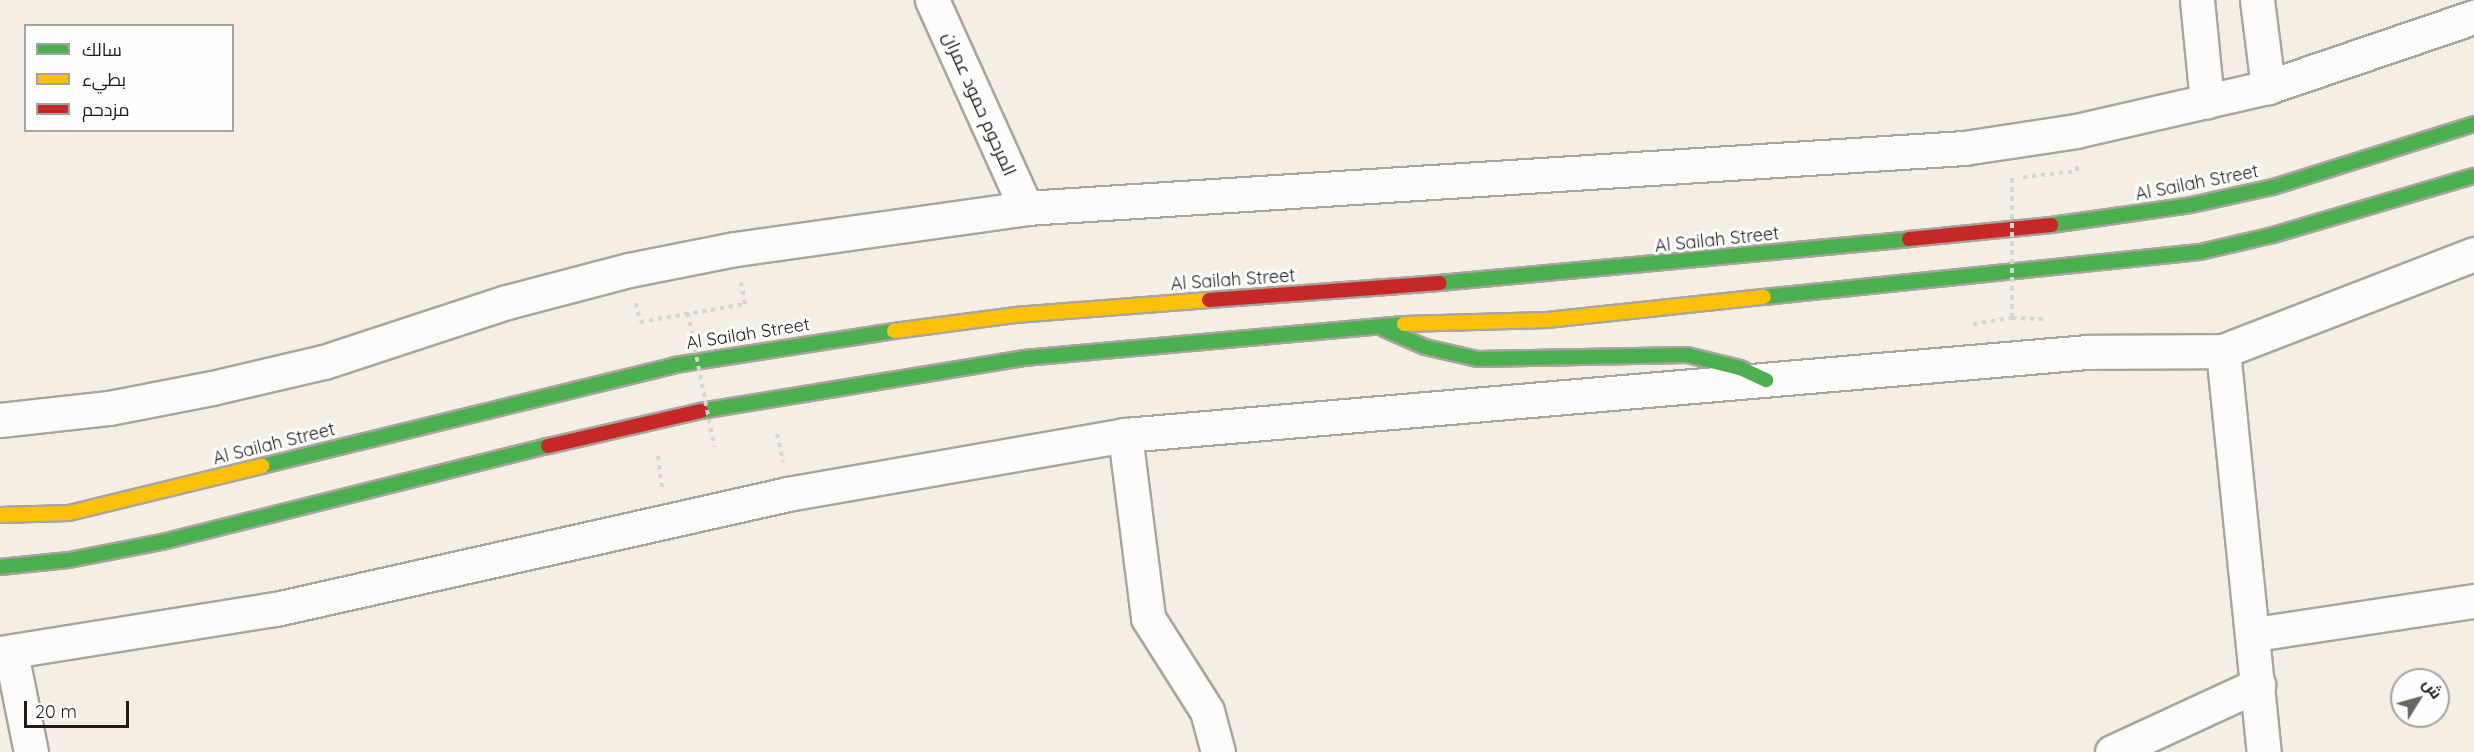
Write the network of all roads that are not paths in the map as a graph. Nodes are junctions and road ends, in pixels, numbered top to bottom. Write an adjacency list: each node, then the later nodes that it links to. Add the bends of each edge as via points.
1 (933, 0): 9 (street, المرحوم حمود عمران)
2 (2198, 0): 6 (street)
3 (2257, 0): 5 (street)
4 (2474, 17): 5 (street)
5 (2268, 87): 6 (street)
6 (2207, 102): 9 (street, via 2076,131 1964,148)
7 (2474, 124): 16 (main road, Al Sailah Street, via 2273,187 2090,221 1565,273 1015,315 792,345 675,365 69,513)
8 (2474, 176): 11 (main road, via 2273,235 2200,252 1547,320)
9 (1026, 208): 14 (street, via 735,249 629,270 507,302 324,362 110,408)
10 (2474, 254): 12 (street)
11 (1377, 325): 13 (main road, via 1425,347 1478,359 1687,355 1740,368); 17 (main road, via 1024,358 665,417 162,542 69,560)
12 (2223, 351): 13 (street, via 2088,352); 19 (street)
13 (1766, 380): 15 (street)
14 (2, 413)
15 (1125, 435): 20 (street, via 758,500 286,606); 23 (street, via 1148,618 1207,711)
16 (0, 514)
17 (0, 567)
18 (2474, 601): 19 (street)
19 (2255, 634): 21 (street)
20 (5, 653): 22 (street)
21 (2258, 685): 24 (street); 25 (street)
22 (31, 752)
23 (1218, 752)
24 (2112, 752)
25 (2264, 752)

